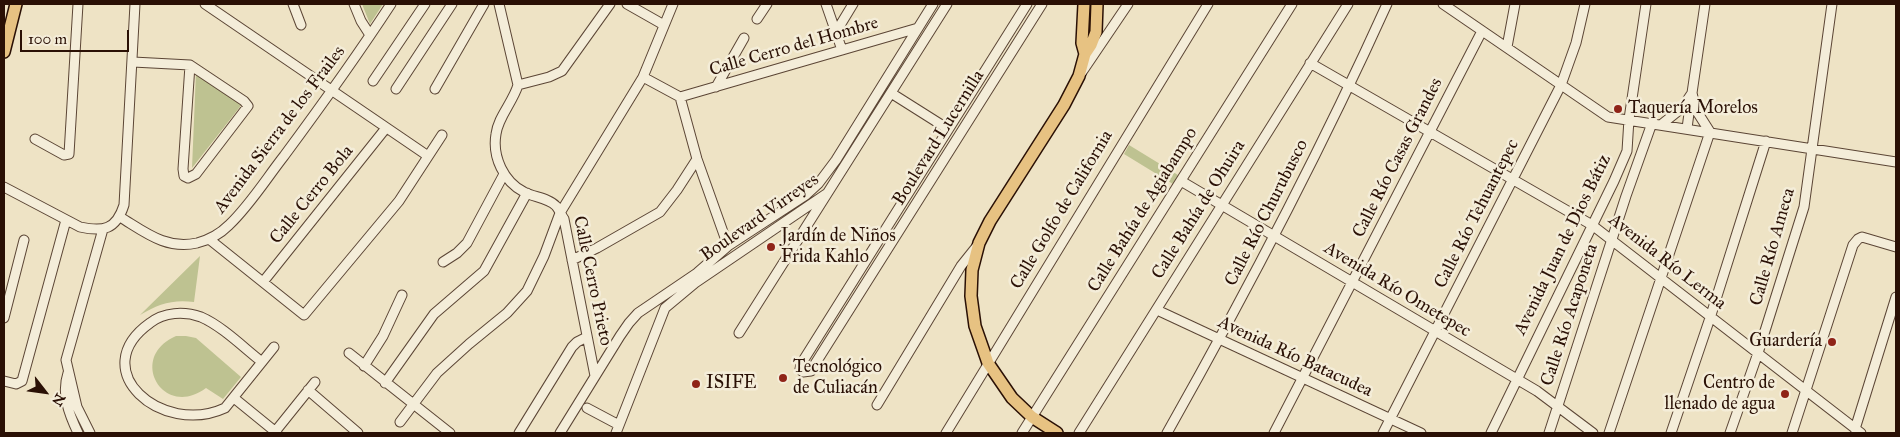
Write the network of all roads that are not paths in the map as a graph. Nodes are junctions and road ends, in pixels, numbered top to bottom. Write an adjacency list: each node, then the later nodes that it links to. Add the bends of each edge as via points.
1 (16, 4): 46 (main road)
2 (78, 4): 73 (street, via 69,154 64,155)
3 (135, 4): 48 (street)
4 (205, 4): 60 (street)
5 (294, 4): 37 (street)
6 (354, 4): 42 (street)
7 (391, 4): 42 (street, Avenida Sierra de los Frailes)
8 (425, 4): 53 (street)
9 (452, 4): 58 (street)
10 (484, 4): 59 (street)
11 (499, 4): 54 (street)
12 (610, 4): 54 (street, via 562,71)
13 (627, 4): 38 (street)
14 (673, 4): 38 (street)
15 (767, 4): 36 (street)
16 (826, 4): 41 (street)
17 (853, 4): 41 (street)
18 (933, 4): 39 (street, Boulevard Virreyes)
19 (947, 4): 61 (street, Boulevard Virreyes)
20 (1027, 4): 69 (street, Boulevard Lucernilla)
21 (1042, 4): 69 (street, Boulevard Lucernilla, via 815,364 808,372 803,372 801,364)
22 (1084, 4): 47 (main road, via 1082,43)
23 (1098, 4): 47 (main road, via 1096,32)
24 (1128, 4): 51 (street)
25 (1208, 4): 117 (street, Calle Golfo de California)
26 (1292, 4): 81 (street, Calle Bahía de Agiabampo)
27 (1348, 4): 49 (street, Calle Bahía de Ohuira)
28 (1387, 4): 56 (street, Calle Río Churubusco)
29 (1443, 4): 35 (street)
30 (1515, 4): 44 (street)
31 (1584, 4): 55 (street, Calle Río Tehuantepec, via 1576,43)
32 (1646, 4): 64 (street, Avenida Juan de Dios Bátiz)
33 (1705, 4): 62 (street)
34 (1832, 4): 75 (street, Calle Río Ameca)
35 (1456, 8): 40 (street)
36 (757, 19)
37 (301, 25)
38 (664, 25): 52 (street)
39 (918, 28): 45 (street, Calle Cerro del Hombre); 86 (street, Boulevard Virreyes, via 836,160)
40 (1482, 30): 44 (street); 70 (street, Calle Río Casas Grandes)
41 (836, 32): 45 (street)
42 (370, 35): 60 (street, Avenida Sierra de los Frailes)
43 (744, 38): 57 (street)
44 (1507, 47): 55 (street)
45 (842, 50): 57 (street, Calle Cerro del Hombre)
46 (4, 52)
47 (1085, 54): 51 (main road)
48 (133, 62): 50 (street); 88 (street, via 124,205)
49 (1310, 63): 56 (street, Avenida Río Lerma); 85 (street, Calle Bahía de Ohuira)
50 (190, 65): 50 (street, via 248,106 196,174 188,178 183,169)
51 (1079, 76): 96 (main road)
52 (643, 77): 63 (street); 87 (street)
53 (373, 81)
54 (517, 83): 79 (street, Calle Cerro Prieto, via 515,95 496,132 496,151)
55 (1561, 85): 64 (street, via 1608,117); 80 (street, Calle Río Tehuantepec)
56 (1350, 86): 70 (street, Avenida Río Lerma); 92 (street, Calle Río Churubusco)
57 (716, 87): 63 (street, Calle Cerro del Hombre)
58 (396, 89)
59 (435, 89)
60 (332, 92): 67 (street); 93 (street, Avenida Sierra de los Frailes, via 230,225)
61 (891, 93): 69 (street); 83 (street, Boulevard Virreyes)
62 (1692, 93): 66 (street, via 1682,108); 68 (street); 71 (street, via 1696,110)
63 (680, 98): 77 (street)
64 (1629, 119): 65 (street); 90 (street, Avenida Juan de Dios Bátiz, via 1627,151)
65 (1652, 123): 66 (street); 95 (street, Calle Río Acaponeta)
66 (1662, 124): 68 (street)
67 (386, 128): 76 (street); 102 (street, Calle Cerro Bola)
68 (1687, 128): 71 (street)
69 (948, 129)
70 (1430, 132): 80 (street, Avenida Río Lerma); 103 (street, Calle Río Casas Grandes)
71 (1710, 132): 74 (street); 101 (street)
72 (442, 135): 76 (street)
73 (35, 138)
74 (1766, 141): 75 (street); 107 (street)
75 (1812, 148): 78 (street); 115 (street, Calle Río Ameca, via 1804,207)
76 (428, 156): 102 (street, via 399,201 304,315)
77 (697, 159): 97 (street); 99 (street, via 660,212)
78 (1896, 162)
79 (504, 174): 84 (street, Calle Cerro Prieto); 100 (street, via 466,243)
80 (1512, 179): 90 (street, Avenida Río Lerma); 109 (street, Calle Río Tehuantepec)
81 (1181, 181): 85 (street, Avenida Río Ometepec); 134 (street, Calle Bahía de Agiabampo)
82 (4, 187): 89 (street)
83 (829, 192): 86 (street, Boulevard Virreyes); 110 (street)
84 (527, 193): 87 (street, Calle Cerro Prieto, via 554,204); 125 (street, via 484,271 430,318)
85 (1221, 204): 92 (street, Avenida Río Ometepec); 106 (street, Calle Bahía de Ohuira)
86 (795, 209): 97 (street); 138 (street, Boulevard Virreyes, via 665,308)
87 (560, 213): 99 (street, Calle Cerro Prieto); 129 (street, via 537,271 523,296 446,364)
88 (120, 217): 91 (street); 93 (street, Avenida Sierra de los Frailes, via 169,244 186,245)
89 (66, 220): 91 (street, via 92,230); 123 (street, via 22,381 16,384)
90 (1592, 225): 95 (street, Avenida Río Lerma); 122 (street, Avenida Juan de Dios Bátiz)
91 (103, 229): 119 (street, via 67,350)
92 (1274, 236): 103 (street, Avenida Río Ometepec); 112 (street, Calle Río Churubusco)
93 (209, 239): 102 (street)
94 (24, 240): 108 (street)
95 (1612, 240): 101 (street, Avenida Río Lerma); 132 (street, Calle Río Acaponeta)
96 (979, 243): 117 (main road, via 972,270 971,296 975,326); 130 (street, via 961,266)
97 (728, 246): 120 (street, via 697,273 634,318)
98 (1896, 247): 127 (street, via 1868,238 1858,239 1853,245)
99 (572, 260): 111 (street, Calle Cerro Prieto)
100 (443, 262)
101 (1661, 278): 107 (street, Avenida Río Lerma); 158 (street)
102 (263, 282)
103 (1352, 282): 109 (street, Avenida Río Ometepec); 121 (street, Calle Río Casas Grandes)
104 (402, 295): 118 (street, via 383,336)
105 (1896, 297): 140 (street)
106 (1157, 310): 112 (street, Avenida Río Batacudea); 150 (street, Calle Bahía de Ohuira)
107 (1711, 316): 115 (street, Avenida Río Lerma); 159 (street)
108 (4, 318)
109 (1436, 332): 122 (street, Avenida Río Ometepec); 135 (street, Calle Río Tehuantepec)
110 (739, 333)
111 (587, 337): 120 (street, Calle Cerro Prieto); 145 (street, via 572,347)
112 (1220, 340): 121 (street, Avenida Río Batacudea); 151 (street, Calle Río Churubusco)
113 (274, 347): 116 (street)
114 (349, 353): 118 (street)
115 (1758, 353): 127 (street, Avenida Río Lerma); 160 (street, Calle Río Ameca)
116 (262, 362): 128 (street); 131 (street, via 200,317 180,313 160,317 137,334 126,359 127,384)
117 (988, 363): 134 (main road, via 1012,398); 147 (street, Calle Golfo de California)
118 (364, 366): 125 (street)
119 (68, 373): 141 (street, via 64,382 66,402); 142 (street, via 77,407)
120 (596, 376): 146 (street)
121 (1302, 378): 135 (street, Avenida Río Batacudea); 152 (street, Calle Río Casas Grandes)
122 (1516, 379): 132 (street, Avenida Río Ometepec); 155 (street, Avenida Juan de Dios Bátiz)
123 (4, 381)
124 (315, 382): 126 (street)
125 (385, 383): 129 (street)
126 (308, 390): 139 (street); 143 (street)
127 (1806, 390): 140 (street, Avenida Río Lerma); 161 (street)
128 (234, 398): 137 (street, via 213,419); 139 (street)
129 (413, 405): 136 (street); 144 (street)
130 (876, 405)
131 (137, 406)
132 (1558, 406): 156 (street, Calle Río Acaponeta); 157 (street, Avenida Río Ometepec)
133 (587, 408): 138 (street)
134 (1032, 417): 148 (street, Calle Bahía de Agiabampo); 149 (main road)
135 (1391, 419): 153 (street, Calle Río Tehuantepec); 154 (street, Avenida Río Batacudea)
136 (400, 422)
137 (200, 425)
138 (618, 429)
139 (277, 431)
140 (1858, 431)
141 (78, 433)
142 (90, 433)
143 (358, 433)
144 (450, 433)
145 (519, 433)
146 (560, 433)
147 (946, 433)
148 (1022, 433)
149 (1057, 433)
150 (1079, 433)
151 (1167, 433)
152 (1274, 433)
153 (1383, 433)
154 (1421, 433)
155 (1491, 433)
156 (1549, 433)
157 (1593, 433)
158 (1610, 433)
159 (1671, 433)
160 (1730, 433)
161 (1792, 433)

